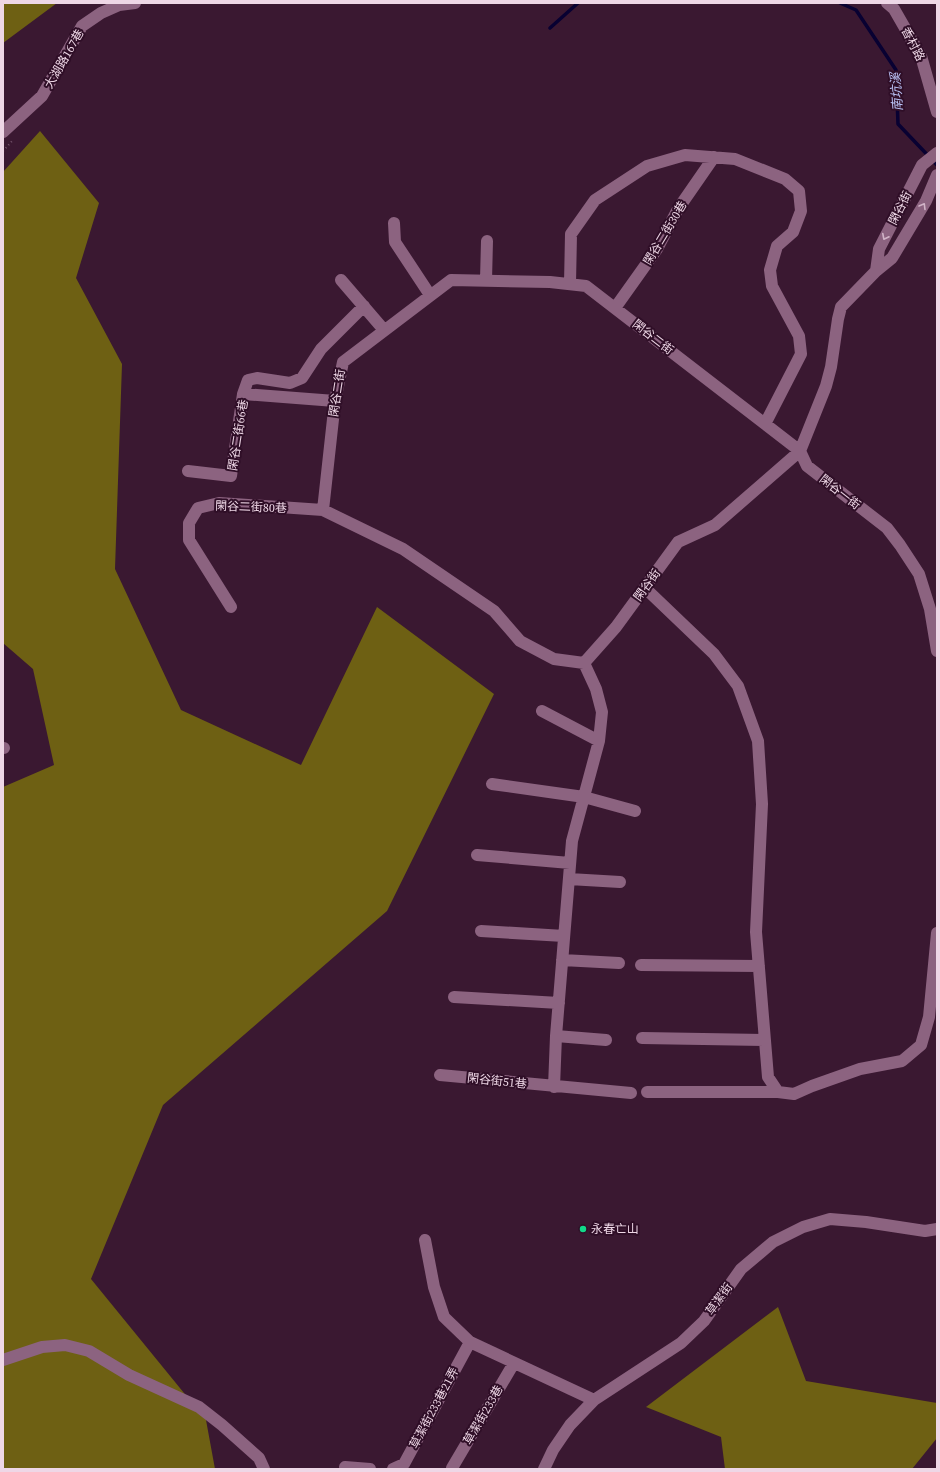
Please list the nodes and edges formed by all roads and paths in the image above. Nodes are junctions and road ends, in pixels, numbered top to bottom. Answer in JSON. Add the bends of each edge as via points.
{"nodes":[{"id":1,"x":135,"y":3,"type":"edge"},
{"id":2,"x":889,"y":4,"type":"edge"},
{"id":3,"x":937,"y":112,"type":"edge"},
{"id":4,"x":3,"y":132,"type":"edge"},
{"id":5,"x":937,"y":153,"type":"edge"},
{"id":6,"x":714,"y":157,"type":"junction"},
{"id":7,"x":937,"y":175,"type":"edge"},
{"id":8,"x":394,"y":223,"type":"dead end"},
{"id":9,"x":487,"y":241,"type":"dead end"},
{"id":10,"x":876,"y":271,"type":"junction"},
{"id":11,"x":341,"y":280,"type":"dead end"},
{"id":12,"x":486,"y":280,"type":"junction"},
{"id":13,"x":570,"y":284,"type":"junction"},
{"id":14,"x":430,"y":296,"type":"junction"},
{"id":15,"x":364,"y":306,"type":"junction"},
{"id":16,"x":615,"y":308,"type":"junction"},
{"id":17,"x":384,"y":330,"type":"junction"},
{"id":18,"x":243,"y":394,"type":"junction"},
{"id":19,"x":335,"y":402,"type":"junction"},
{"id":20,"x":765,"y":424,"type":"junction"},
{"id":21,"x":800,"y":451,"type":"junction"},
{"id":22,"x":188,"y":471,"type":"dead end"},
{"id":23,"x":323,"y":510,"type":"junction"},
{"id":24,"x":645,"y":588,"type":"junction"},
{"id":25,"x":231,"y":607,"type":"dead end"},
{"id":26,"x":937,"y":650,"type":"edge"},
{"id":27,"x":584,"y":664,"type":"junction"},
{"id":28,"x":542,"y":711,"type":"dead end"},
{"id":29,"x":599,"y":741,"type":"junction"},
{"id":30,"x":492,"y":784,"type":"dead end"},
{"id":31,"x":584,"y":797,"type":"junction"},
{"id":32,"x":635,"y":811,"type":"dead end"},
{"id":33,"x":477,"y":855,"type":"dead end"},
{"id":34,"x":570,"y":863,"type":"junction"},
{"id":35,"x":569,"y":879,"type":"junction"},
{"id":36,"x":620,"y":882,"type":"dead end"},
{"id":37,"x":481,"y":931,"type":"dead end"},
{"id":38,"x":937,"y":933,"type":"edge"},
{"id":39,"x":564,"y":936,"type":"junction"},
{"id":40,"x":562,"y":960,"type":"junction"},
{"id":41,"x":619,"y":963,"type":"dead end"},
{"id":42,"x":641,"y":964,"type":"dead end"},
{"id":43,"x":759,"y":966,"type":"junction"},
{"id":44,"x":454,"y":997,"type":"dead end"},
{"id":45,"x":559,"y":1003,"type":"junction"},
{"id":46,"x":556,"y":1036,"type":"junction"},
{"id":47,"x":642,"y":1038,"type":"dead end"},
{"id":48,"x":606,"y":1040,"type":"dead end"},
{"id":49,"x":765,"y":1040,"type":"junction"},
{"id":50,"x":440,"y":1075,"type":"dead end"},
{"id":51,"x":554,"y":1086,"type":"junction"},
{"id":52,"x":648,"y":1092,"type":"dead end"},
{"id":53,"x":778,"y":1092,"type":"junction"},
{"id":54,"x":630,"y":1093,"type":"dead end"},
{"id":55,"x":937,"y":1229,"type":"edge"},
{"id":56,"x":425,"y":1240,"type":"dead end"},
{"id":57,"x":470,"y":1342,"type":"junction"},
{"id":58,"x":3,"y":1360,"type":"edge"},
{"id":59,"x":514,"y":1363,"type":"junction"},
{"id":60,"x":594,"y":1400,"type":"junction"},
{"id":61,"x":345,"y":1467,"type":"dead end"},
{"id":62,"x":452,"y":1468,"type":"dead end"},
{"id":63,"x":264,"y":1469,"type":"edge"},
{"id":64,"x":370,"y":1469,"type":"edge"},
{"id":65,"x":393,"y":1469,"type":"edge"},
{"id":66,"x":544,"y":1469,"type":"edge"}],
"edges":[{"from":1,"to":4,"type":"street","name":"大湖路167巷","via":[[119,5],[82,26],[42,96]]},
{"from":2,"to":3,"type":"street","name":"香村路","via":[[922,56]]},
{"from":5,"to":10,"type":"street","name":"閑谷街","one_way":true,"via":[[922,165],[879,249]]},
{"from":6,"to":13,"type":"street","via":[[685,155],[647,166],[595,200],[571,234]]},
{"from":6,"to":16,"type":"street","name":"閑谷二街30巷","via":[[678,209],[657,250]]},
{"from":6,"to":20,"type":"street","via":[[735,159],[785,179],[799,192],[801,211],[793,232],[777,246],[770,270],[772,286],[799,336],[801,354]]},
{"from":10,"to":7,"type":"street","name":"閑谷街","one_way":true,"via":[[892,258],[926,201]]},
{"from":8,"to":14,"type":"street","via":[[395,242]]},
{"from":9,"to":12,"type":"street"},
{"from":10,"to":21,"type":"street","name":"閑谷街","via":[[840,307],[826,386]]},
{"from":11,"to":15,"type":"street"},
{"from":12,"to":13,"type":"street","name":"閑谷二街"},
{"from":12,"to":14,"type":"street","name":"閑谷二街","via":[[451,280]]},
{"from":13,"to":16,"type":"street","name":"閑谷二街","via":[[586,286]]},
{"from":14,"to":17,"type":"street","name":"閑谷二街"},
{"from":15,"to":17,"type":"street"},
{"from":15,"to":18,"type":"street","via":[[321,349],[302,378],[290,383],[256,378],[248,380]]},
{"from":16,"to":20,"type":"street","name":"閑谷二街"},
{"from":17,"to":19,"type":"street","name":"閑谷二街","via":[[343,362]]},
{"from":18,"to":19,"type":"street","name":"閑谷二街66巷"},
{"from":18,"to":22,"type":"street","name":"閑谷二街66巷","via":[[232,476]]},
{"from":19,"to":23,"type":"street","name":"閑谷二街"},
{"from":20,"to":21,"type":"street","name":"閑谷二街"},
{"from":21,"to":24,"type":"street","name":"閑谷街","via":[[715,525],[678,542]]},
{"from":21,"to":26,"type":"street","name":"閑谷一街","via":[[807,466],[887,528],[920,574],[930,609]]},
{"from":23,"to":25,"type":"street","name":"閑谷二街80巷","via":[[219,503],[198,508],[189,523],[189,540]]},
{"from":23,"to":27,"type":"street","via":[[403,549],[494,611],[520,641],[554,659]]},
{"from":24,"to":27,"type":"street","name":"閑谷街"},
{"from":24,"to":43,"type":"street","via":[[714,654],[738,686],[758,741],[762,804],[756,932]]},
{"from":27,"to":29,"type":"street","via":[[596,688],[602,712]]},
{"from":28,"to":29,"type":"street"},
{"from":29,"to":31,"type":"street"},
{"from":30,"to":31,"type":"street"},
{"from":31,"to":32,"type":"street"},
{"from":31,"to":34,"type":"street","via":[[572,840]]},
{"from":33,"to":34,"type":"street"},
{"from":34,"to":35,"type":"street"},
{"from":35,"to":36,"type":"street"},
{"from":35,"to":39,"type":"street"},
{"from":37,"to":39,"type":"street"},
{"from":38,"to":53,"type":"street","via":[[929,1017],[922,1045],[902,1061],[860,1069],[794,1094]]},
{"from":39,"to":40,"type":"street"},
{"from":40,"to":41,"type":"street"},
{"from":40,"to":45,"type":"street"},
{"from":42,"to":43,"type":"street"},
{"from":43,"to":49,"type":"street"},
{"from":44,"to":45,"type":"street"},
{"from":45,"to":46,"type":"street"},
{"from":46,"to":48,"type":"street"},
{"from":46,"to":51,"type":"street"},
{"from":47,"to":49,"type":"street"},
{"from":49,"to":53,"type":"street","via":[[768,1077]]},
{"from":50,"to":51,"type":"street","name":"閑谷街51巷"},
{"from":51,"to":54,"type":"street","name":"閑谷街51巷"},
{"from":52,"to":53,"type":"street"},
{"from":55,"to":60,"type":"street","name":"草潔街","via":[[925,1231],[830,1219],[803,1227],[773,1242],[741,1268],[704,1321],[681,1343]]},
{"from":56,"to":57,"type":"street","via":[[434,1287],[444,1317]]},
{"from":57,"to":59,"type":"street"},
{"from":57,"to":65,"type":"street","name":"草潔街233巷21弄","via":[[404,1464]]},
{"from":58,"to":63,"type":"street","via":[[42,1347],[65,1345],[89,1351],[129,1375],[199,1407],[259,1458]]},
{"from":59,"to":60,"type":"street"},
{"from":59,"to":62,"type":"street","name":"草潔街233巷"},
{"from":60,"to":66,"type":"street","name":"草潔街","via":[[570,1425]]},
{"from":61,"to":64,"type":"street"}]}
